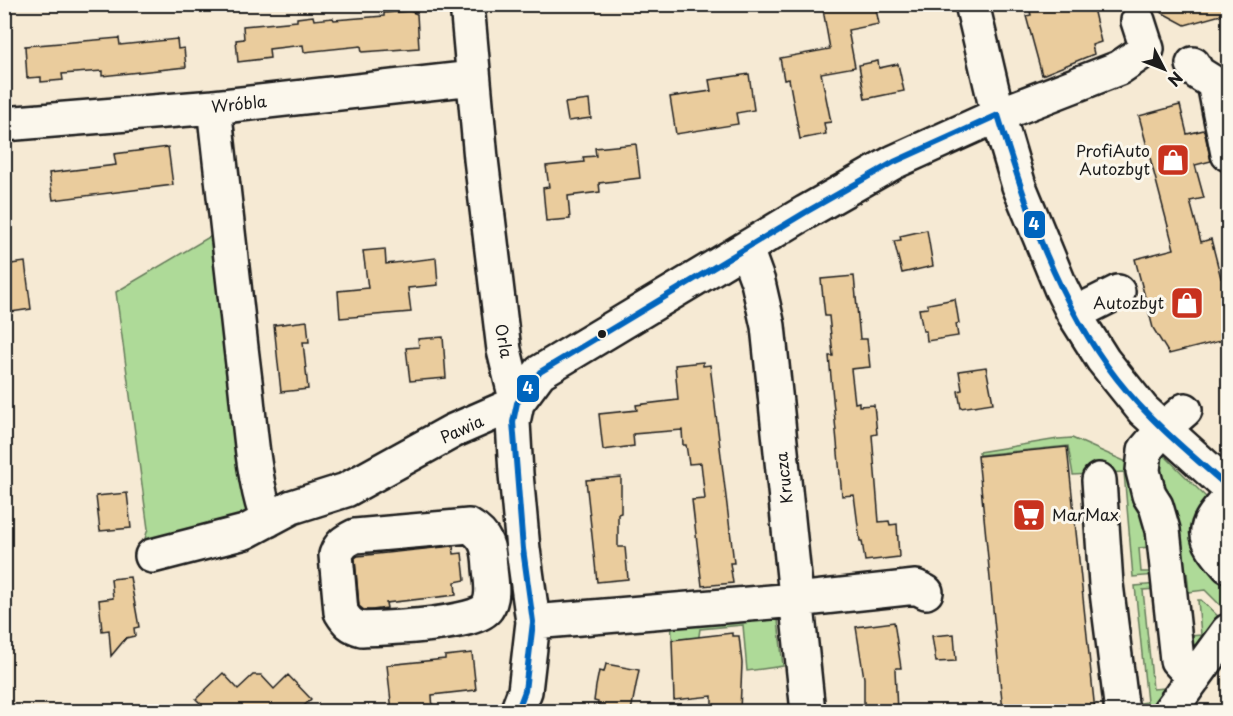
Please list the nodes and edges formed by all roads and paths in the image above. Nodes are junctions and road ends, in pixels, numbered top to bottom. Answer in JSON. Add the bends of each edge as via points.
{"nodes":[{"id":1,"x":467,"y":4,"type":"edge"},
{"id":2,"x":972,"y":4,"type":"edge"},
{"id":3,"x":1138,"y":21,"type":"dead end"},
{"id":4,"x":1193,"y":64,"type":"dead end"},
{"id":5,"x":472,"y":78,"type":"junction"},
{"id":6,"x":214,"y":107,"type":"junction"},
{"id":7,"x":998,"y":115,"type":"junction"},
{"id":8,"x":4,"y":124,"type":"edge"},
{"id":9,"x":1228,"y":154,"type":"edge"},
{"id":10,"x":746,"y":249,"type":"junction"},
{"id":11,"x":1118,"y":292,"type":"dead end"},
{"id":12,"x":1074,"y":314,"type":"junction"},
{"id":13,"x":517,"y":403,"type":"junction"},
{"id":14,"x":1174,"y":420,"type":"junction"},
{"id":15,"x":1099,"y":480,"type":"dead end"},
{"id":16,"x":1228,"y":488,"type":"edge"},
{"id":17,"x":1228,"y":500,"type":"edge"},
{"id":18,"x":268,"y":520,"type":"junction"},
{"id":19,"x":477,"y":530,"type":"joint"},
{"id":20,"x":152,"y":556,"type":"dead end"},
{"id":21,"x":1228,"y":566,"type":"edge"},
{"id":22,"x":926,"y":592,"type":"dead end"},
{"id":23,"x":796,"y":600,"type":"junction"},
{"id":24,"x":533,"y":622,"type":"junction"},
{"id":25,"x":1228,"y":631,"type":"edge"},
{"id":26,"x":1194,"y":678,"type":"junction"},
{"id":27,"x":517,"y":711,"type":"edge"},
{"id":28,"x":808,"y":711,"type":"edge"},
{"id":29,"x":1122,"y":711,"type":"edge"},
{"id":30,"x":1169,"y":711,"type":"edge"}],
"edges":[{"from":1,"to":5,"type":"street","name":"Orla"},
{"from":2,"to":7,"type":"street"},
{"from":3,"to":7,"type":"street","name":"Pawia","via":[[1147,49],[1119,68]]},
{"from":4,"to":9,"type":"street","via":[[1198,73],[1214,83]]},
{"from":5,"to":6,"type":"street","name":"Wróbla"},
{"from":5,"to":13,"type":"street","name":"Orla","via":[[504,350]]},
{"from":6,"to":8,"type":"street","name":"Wróbla"},
{"from":6,"to":18,"type":"street","via":[[249,416],[261,502]]},
{"from":7,"to":10,"type":"street","name":"Pawia","via":[[894,162]]},
{"from":7,"to":12,"type":"street","via":[[1019,186]]},
{"from":10,"to":13,"type":"street","name":"Pawia","via":[[540,372]]},
{"from":10,"to":23,"type":"street","name":"Krucza","via":[[768,326]]},
{"from":11,"to":12,"type":"street"},
{"from":12,"to":14,"type":"street","via":[[1090,342],[1143,410]]},
{"from":13,"to":18,"type":"street","name":"Pawia","via":[[453,431],[346,490],[292,507]]},
{"from":13,"to":24,"type":"street","name":"Orla","via":[[513,422],[516,474]]},
{"from":14,"to":16,"type":"street"},
{"from":14,"to":26,"type":"street","via":[[1145,450],[1143,471],[1163,530],[1177,660]]},
{"from":15,"to":29,"type":"street","via":[[1106,584]]},
{"from":17,"to":21,"type":"street","via":[[1212,520],[1208,539]]},
{"from":18,"to":20,"type":"street","name":"Pawia","via":[[245,532]]},
{"from":19,"to":19,"type":"street","via":[[489,548],[492,597],[480,615],[450,622],[362,629],[352,627],[346,620],[341,612],[336,555],[345,540],[469,526]]},
{"from":22,"to":23,"type":"street","via":[[916,587]]},
{"from":23,"to":24,"type":"street"},
{"from":23,"to":28,"type":"street","name":"Krucza"},
{"from":24,"to":27,"type":"street","name":"Orla","via":[[525,691]]},
{"from":25,"to":26,"type":"street"},
{"from":26,"to":30,"type":"street"}]}
